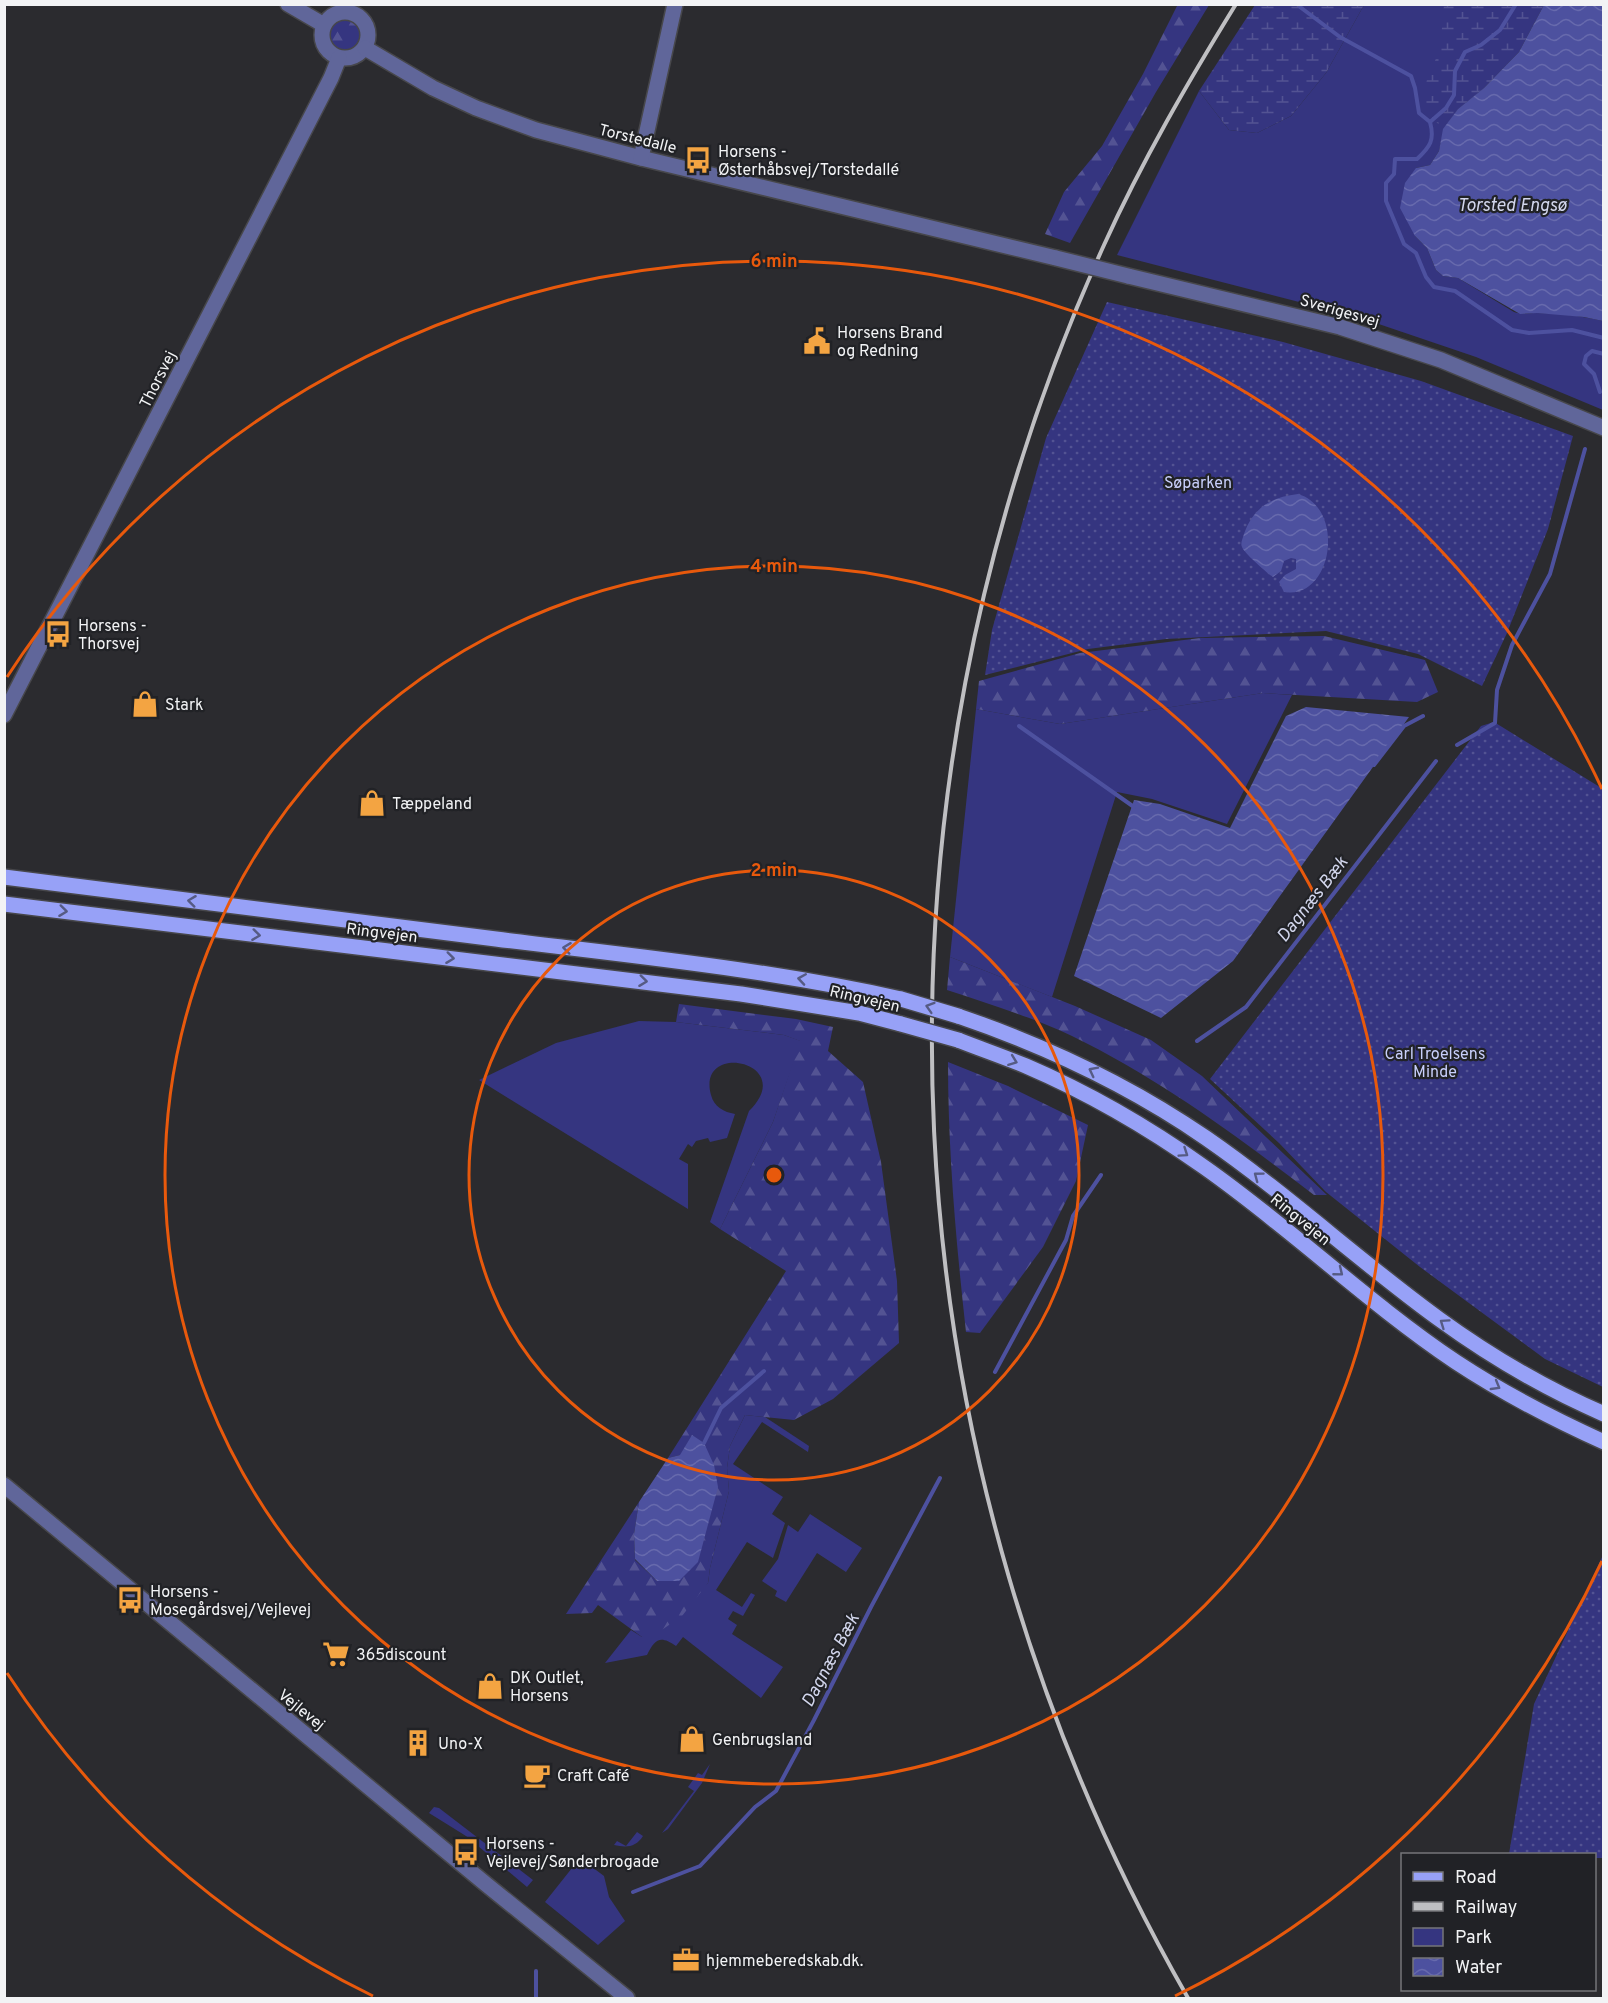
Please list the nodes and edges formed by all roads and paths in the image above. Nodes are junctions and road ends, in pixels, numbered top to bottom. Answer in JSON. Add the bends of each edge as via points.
{"nodes":[{"id":1,"x":288,"y":4,"type":"edge"},
{"id":2,"x":675,"y":4,"type":"edge"},
{"id":3,"x":324,"y":26,"type":"junction"},
{"id":4,"x":365,"y":48,"type":"junction"},
{"id":5,"x":339,"y":58,"type":"junction"},
{"id":6,"x":641,"y":158,"type":"junction"},
{"id":7,"x":1056,"y":258,"type":"joint"},
{"id":8,"x":1604,"y":428,"type":"edge"},
{"id":9,"x":4,"y":715,"type":"edge"},
{"id":10,"x":4,"y":877,"type":"edge"},
{"id":11,"x":4,"y":904,"type":"edge"},
{"id":12,"x":1604,"y":1414,"type":"edge"},
{"id":13,"x":1604,"y":1442,"type":"edge"},
{"id":14,"x":4,"y":1485,"type":"edge"},
{"id":15,"x":627,"y":1998,"type":"edge"}],
"edges":[{"from":1,"to":3,"type":"street"},
{"from":2,"to":6,"type":"street"},
{"from":3,"to":4,"type":"street","via":[[338,13],[356,14],[368,29]]},
{"from":3,"to":5,"type":"street","via":[[325,45]]},
{"from":4,"to":5,"type":"street","via":[[353,57]]},
{"from":4,"to":6,"type":"street","name":"Torstedalle","via":[[433,88],[495,116]]},
{"from":5,"to":9,"type":"street","name":"Thorsvej"},
{"from":6,"to":7,"type":"street","name":"Torstedalle"},
{"from":7,"to":8,"type":"street","name":"Sverigesvej","bridge":true,"via":[[1340,327],[1442,360]]},
{"from":12,"to":10,"type":"main road","name":"Ringvejen","one_way":true,"bridge":true,"via":[[1521,1373],[1462,1336],[1268,1184],[1138,1095],[1026,1040],[958,1016],[832,983],[742,969]]},
{"from":11,"to":13,"type":"main road","name":"Ringvejen","one_way":true,"bridge":true,"via":[[741,994],[859,1013],[958,1040],[1026,1066],[1158,1136],[1223,1181],[1454,1361],[1526,1404]]},
{"from":14,"to":15,"type":"street","name":"Vejlevej"}]}
